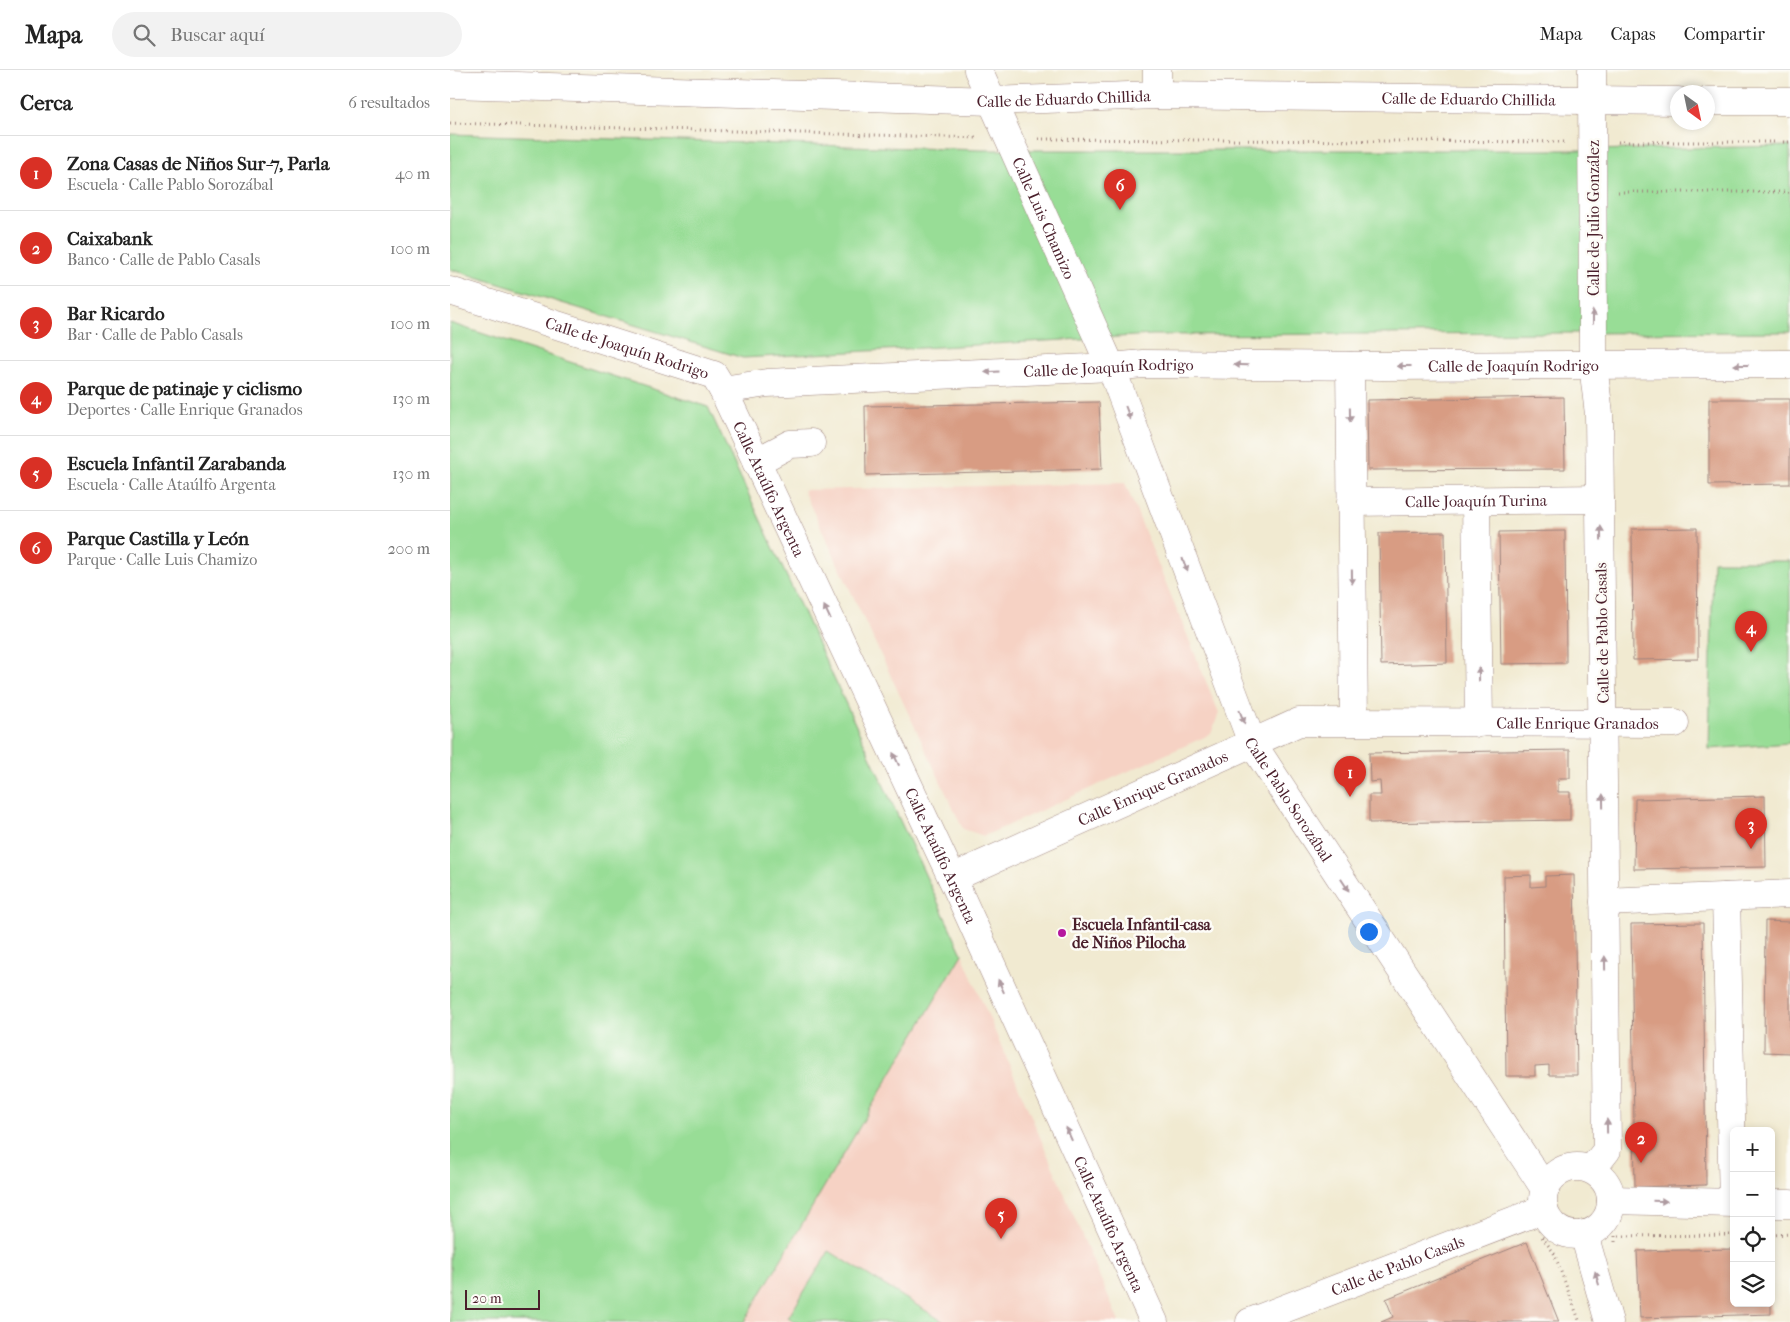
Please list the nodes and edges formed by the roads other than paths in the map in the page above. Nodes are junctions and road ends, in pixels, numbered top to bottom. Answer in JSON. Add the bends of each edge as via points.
{"nodes":[{"id":1,"x":978,"y":70,"type":"edge"},
{"id":2,"x":1592,"y":70,"type":"edge"},
{"id":3,"x":1157,"y":82,"type":"edge"},
{"id":4,"x":450,"y":84,"type":"edge"},
{"id":5,"x":992,"y":101,"type":"junction"},
{"id":6,"x":1592,"y":101,"type":"junction"},
{"id":7,"x":1670,"y":101,"type":"edge"},
{"id":8,"x":1715,"y":101,"type":"edge"},
{"id":9,"x":1790,"y":102,"type":"edge"},
{"id":10,"x":450,"y":291,"type":"edge"},
{"id":11,"x":1790,"y":364,"type":"edge"},
{"id":12,"x":1593,"y":365,"type":"junction"},
{"id":13,"x":1350,"y":366,"type":"junction"},
{"id":14,"x":1111,"y":367,"type":"junction"},
{"id":15,"x":723,"y":390,"type":"junction"},
{"id":16,"x":812,"y":443,"type":"dead end"},
{"id":17,"x":756,"y":462,"type":"junction"},
{"id":18,"x":1600,"y":499,"type":"junction"},
{"id":19,"x":1476,"y":500,"type":"junction"},
{"id":20,"x":1351,"y":502,"type":"junction"},
{"id":21,"x":1354,"y":722,"type":"junction"},
{"id":22,"x":1479,"y":723,"type":"junction"},
{"id":23,"x":1602,"y":723,"type":"junction"},
{"id":24,"x":1675,"y":723,"type":"dead end"},
{"id":25,"x":1252,"y":744,"type":"junction"},
{"id":26,"x":952,"y":878,"type":"junction"},
{"id":27,"x":1790,"y":894,"type":"edge"},
{"id":28,"x":1726,"y":897,"type":"junction"},
{"id":29,"x":1604,"y":902,"type":"junction"},
{"id":30,"x":1592,"y":1170,"type":"junction"},
{"id":31,"x":1733,"y":1172,"type":"edge"},
{"id":32,"x":1611,"y":1200,"type":"junction"},
{"id":33,"x":1730,"y":1203,"type":"edge"},
{"id":34,"x":1775,"y":1204,"type":"edge"},
{"id":35,"x":1790,"y":1204,"type":"edge"},
{"id":36,"x":1542,"y":1210,"type":"junction"},
{"id":37,"x":1584,"y":1234,"type":"junction"},
{"id":38,"x":1154,"y":1322,"type":"edge"},
{"id":39,"x":1250,"y":1322,"type":"edge"},
{"id":40,"x":1609,"y":1322,"type":"edge"}],
"edges":[{"from":1,"to":5,"type":"street","name":"Calle Luis Chamizo"},
{"from":2,"to":6,"type":"street","name":"Calle de Julio González"},
{"from":3,"to":5,"type":"street","name":"Calle de Eduardo Chillida"},
{"from":3,"to":6,"type":"street","name":"Calle de Eduardo Chillida"},
{"from":4,"to":5,"type":"street","name":"Calle de Eduardo Chillida"},
{"from":5,"to":14,"type":"street","name":"Calle Luis Chamizo"},
{"from":6,"to":7,"type":"street","name":"Calle de Eduardo Chillida"},
{"from":12,"to":6,"type":"street","name":"Calle de Julio González","one_way":true},
{"from":8,"to":9,"type":"street"},
{"from":10,"to":15,"type":"street","name":"Calle de Joaquín Rodrigo","via":[[714,375]]},
{"from":11,"to":12,"type":"street","name":"Calle de Joaquín Rodrigo","one_way":true},
{"from":12,"to":13,"type":"street","name":"Calle de Joaquín Rodrigo","one_way":true},
{"from":12,"to":18,"type":"street","name":"Calle de Pablo Casals","via":[[1599,414]]},
{"from":13,"to":14,"type":"street","name":"Calle de Joaquín Rodrigo","one_way":true,"via":[[1143,364]]},
{"from":13,"to":20,"type":"street","one_way":true},
{"from":14,"to":15,"type":"street","name":"Calle de Joaquín Rodrigo","one_way":true,"via":[[767,383]]},
{"from":14,"to":25,"type":"street","name":"Calle Pablo Sorozábal","one_way":true},
{"from":15,"to":17,"type":"street","name":"Calle Ataúlfo Argenta"},
{"from":16,"to":17,"type":"street","via":[[790,444]]},
{"from":26,"to":17,"type":"street","name":"Calle Ataúlfo Argenta","one_way":true},
{"from":18,"to":19,"type":"street","name":"Calle Joaquín Turina"},
{"from":23,"to":18,"type":"street","name":"Calle de Pablo Casals","one_way":true},
{"from":19,"to":20,"type":"street","name":"Calle Joaquín Turina"},
{"from":22,"to":19,"type":"street","name":"Calle Enrique Granados","one_way":true},
{"from":20,"to":21,"type":"street","one_way":true},
{"from":21,"to":22,"type":"street","name":"Calle Enrique Granados"},
{"from":21,"to":25,"type":"street","name":"Calle Enrique Granados","via":[[1299,722]]},
{"from":22,"to":23,"type":"street","name":"Calle Enrique Granados"},
{"from":23,"to":24,"type":"street","name":"Calle Enrique Granados"},
{"from":29,"to":23,"type":"street","name":"Calle de Pablo Casals","one_way":true},
{"from":25,"to":26,"type":"street","name":"Calle Enrique Granados"},
{"from":25,"to":36,"type":"street","name":"Calle Pablo Sorozábal","one_way":true},
{"from":38,"to":26,"type":"street","name":"Calle Ataúlfo Argenta","one_way":true},
{"from":27,"to":28,"type":"street"},
{"from":28,"to":29,"type":"street"},
{"from":28,"to":31,"type":"street"},
{"from":30,"to":29,"type":"street","name":"Calle de Pablo Casals","one_way":true,"via":[[1607,1150]]},
{"from":30,"to":32,"type":"street","via":[[1606,1182]]},
{"from":30,"to":36,"type":"street","via":[[1578,1166],[1564,1169],[1552,1177]]},
{"from":32,"to":33,"type":"street","one_way":true},
{"from":32,"to":37,"type":"street","via":[[1604,1222]]},
{"from":34,"to":35,"type":"street"},
{"from":36,"to":37,"type":"street","via":[[1559,1230],[1571,1235]]},
{"from":36,"to":39,"type":"street","name":"Calle de Pablo Casals"},
{"from":40,"to":37,"type":"street","one_way":true}]}
